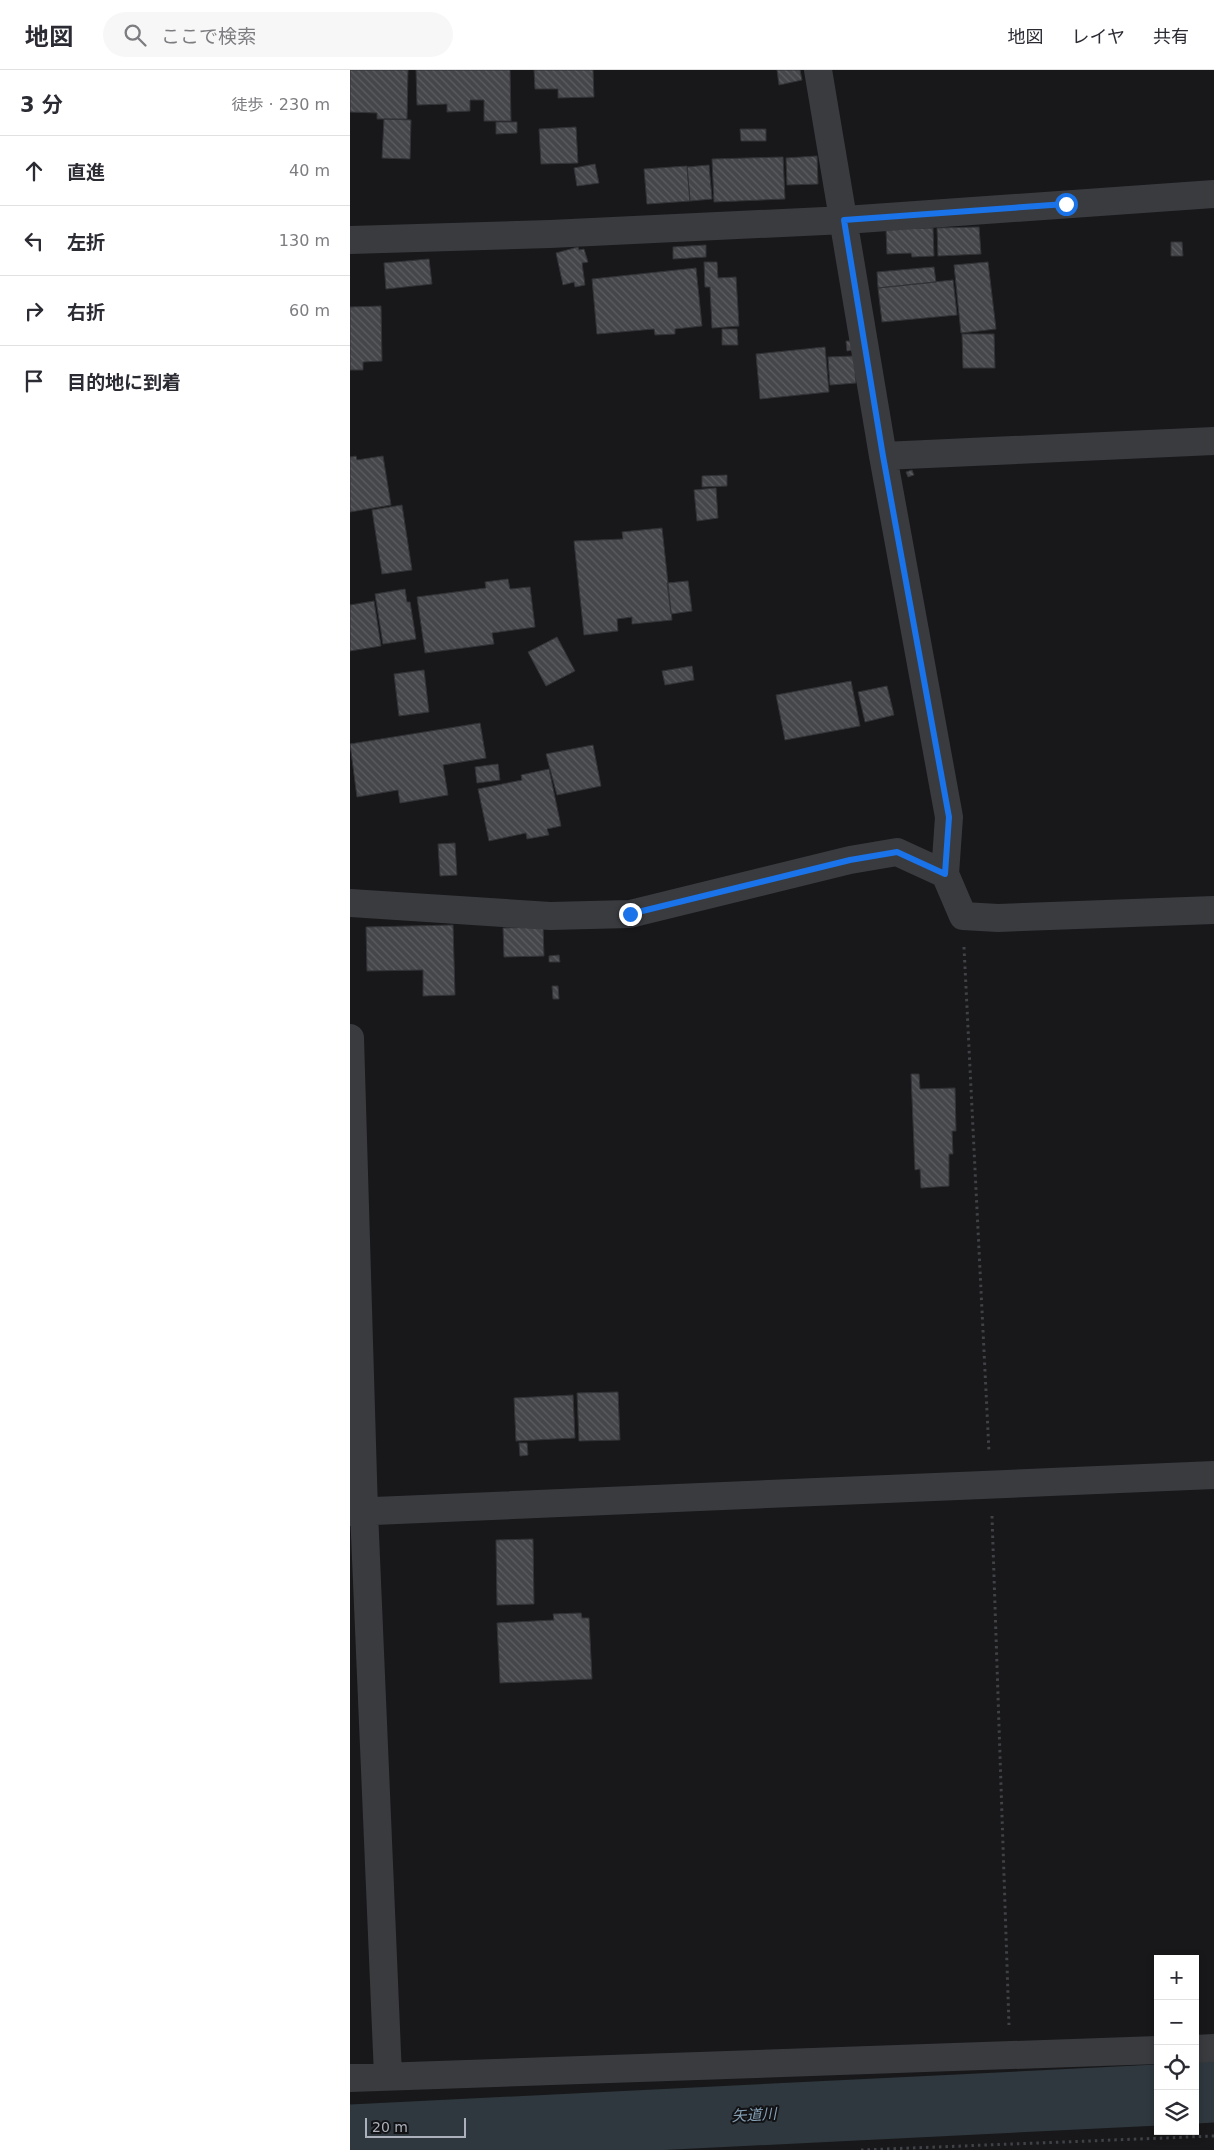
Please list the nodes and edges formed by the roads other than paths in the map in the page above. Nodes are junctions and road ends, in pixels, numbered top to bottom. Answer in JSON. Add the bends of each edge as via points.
{"nodes":[{"id":1,"x":818,"y":70,"type":"edge"},
{"id":2,"x":1214,"y":194,"type":"edge"},
{"id":3,"x":844,"y":220,"type":"junction"},
{"id":4,"x":350,"y":240,"type":"edge"},
{"id":5,"x":1214,"y":441,"type":"edge"},
{"id":6,"x":883,"y":456,"type":"junction"},
{"id":7,"x":945,"y":874,"type":"junction"},
{"id":8,"x":350,"y":903,"type":"edge"},
{"id":9,"x":1214,"y":910,"type":"edge"},
{"id":10,"x":350,"y":1038,"type":"edge"},
{"id":11,"x":1214,"y":1475,"type":"edge"},
{"id":12,"x":357,"y":1511,"type":"edge"},
{"id":13,"x":1214,"y":2048,"type":"edge"},
{"id":14,"x":1199,"y":2049,"type":"edge"},
{"id":15,"x":1154,"y":2050,"type":"edge"},
{"id":16,"x":388,"y":2076,"type":"junction"},
{"id":17,"x":350,"y":2078,"type":"edge"}],
"edges":[{"from":1,"to":3,"type":"street"},
{"from":2,"to":3,"type":"street"},
{"from":3,"to":4,"type":"street"},
{"from":3,"to":6,"type":"street"},
{"from":5,"to":6,"type":"street"},
{"from":6,"to":7,"type":"street","via":[[949,817]]},
{"from":7,"to":8,"type":"street","via":[[897,852],[850,860],[630,914],[550,916]]},
{"from":7,"to":9,"type":"street","via":[[963,916],[998,918]]},
{"from":10,"to":12,"type":"street"},
{"from":11,"to":12,"type":"street"},
{"from":12,"to":16,"type":"street"},
{"from":13,"to":14,"type":"street"},
{"from":15,"to":16,"type":"street"},
{"from":16,"to":17,"type":"street"}]}
